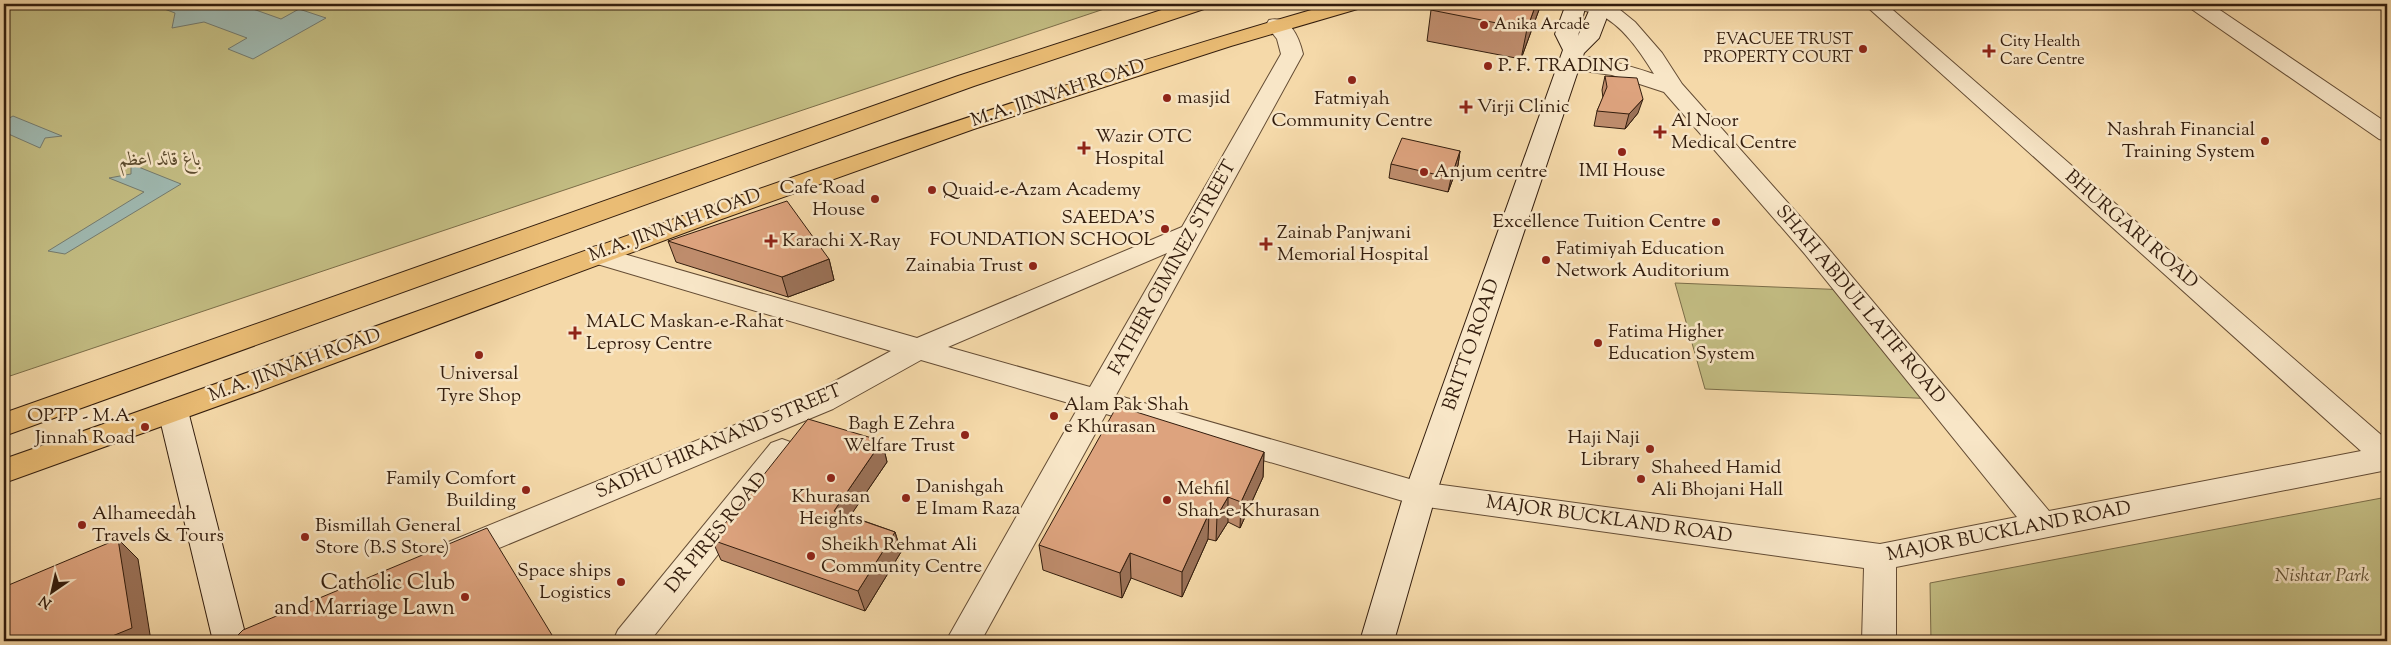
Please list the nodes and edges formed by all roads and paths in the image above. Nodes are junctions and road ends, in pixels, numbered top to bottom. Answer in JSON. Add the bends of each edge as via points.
{"nodes":[{"id":1,"x":1200,"y":4,"type":"edge"},
{"id":2,"x":1354,"y":4,"type":"edge"},
{"id":3,"x":1577,"y":4,"type":"edge"},
{"id":4,"x":1874,"y":4,"type":"edge"},
{"id":5,"x":2198,"y":4,"type":"edge"},
{"id":6,"x":1602,"y":6,"type":"edge"},
{"id":7,"x":1277,"y":25,"type":"junction"},
{"id":8,"x":1572,"y":56,"type":"junction"},
{"id":9,"x":1672,"y":87,"type":"junction"},
{"id":10,"x":2387,"y":134,"type":"edge"},
{"id":11,"x":1194,"y":232,"type":"junction"},
{"id":12,"x":596,"y":255,"type":"junction"},
{"id":13,"x":919,"y":348,"type":"junction"},
{"id":14,"x":1099,"y":400,"type":"junction"},
{"id":15,"x":823,"y":401,"type":"junction"},
{"id":16,"x":173,"y":411,"type":"junction"},
{"id":17,"x":4,"y":425,"type":"edge"},
{"id":18,"x":2387,"y":458,"type":"edge"},
{"id":19,"x":4,"y":472,"type":"edge"},
{"id":20,"x":1420,"y":494,"type":"junction"},
{"id":21,"x":2043,"y":526,"type":"junction"},
{"id":22,"x":1880,"y":557,"type":"junction"},
{"id":23,"x":431,"y":562,"type":"edge"},
{"id":24,"x":243,"y":639,"type":"edge"},
{"id":25,"x":630,"y":641,"type":"edge"},
{"id":26,"x":963,"y":641,"type":"edge"},
{"id":27,"x":1376,"y":641,"type":"edge"},
{"id":28,"x":1879,"y":641,"type":"edge"}],
"edges":[{"from":1,"to":17,"type":"highway","name":"M.A. JINNAH ROAD","via":[[957,84]]},
{"from":2,"to":7,"type":"highway","name":"M.A. JINNAH ROAD"},
{"from":3,"to":6,"type":"street","name":"SHAH ABDUL LATIF ROAD"},
{"from":3,"to":8,"type":"street","via":[[1566,34]]},
{"from":4,"to":18,"type":"street","name":"BHURGARI ROAD"},
{"from":5,"to":10,"type":"street"},
{"from":6,"to":8,"type":"street","name":"BRITTO ROAD","via":[[1588,38]]},
{"from":6,"to":9,"type":"street","name":"SHAH ABDUL LATIF ROAD","via":[[1623,21],[1666,72]]},
{"from":7,"to":11,"type":"street","name":"FATHER GIMINEZ STREET","via":[[1288,38],[1292,54]]},
{"from":7,"to":12,"type":"highway","name":"M.A. JINNAH ROAD","via":[[1006,109]]},
{"from":8,"to":9,"type":"street"},
{"from":8,"to":20,"type":"street","name":"BRITTO ROAD"},
{"from":9,"to":21,"type":"street","name":"SHAH ABDUL LATIF ROAD","via":[[1813,247]]},
{"from":11,"to":13,"type":"street","name":"SADHU HIRANAND STREET"},
{"from":11,"to":14,"type":"street","name":"FATHER GIMINEZ STREET"},
{"from":12,"to":13,"type":"street","name":"MAJOR BUCKLAND ROAD"},
{"from":12,"to":16,"type":"highway","name":"M.A. JINNAH ROAD"},
{"from":13,"to":14,"type":"street","name":"MAJOR BUCKLAND ROAD"},
{"from":13,"to":15,"type":"street","name":"SADHU HIRANAND STREET"},
{"from":14,"to":20,"type":"street","name":"MAJOR BUCKLAND ROAD"},
{"from":14,"to":26,"type":"street","name":"FATHER GIMINEZ STREET"},
{"from":15,"to":23,"type":"street","name":"SADHU HIRANAND STREET"},
{"from":15,"to":25,"type":"street","name":"DR PIRES ROAD"},
{"from":16,"to":19,"type":"highway","name":"M.A. JINNAH ROAD"},
{"from":16,"to":24,"type":"street"},
{"from":18,"to":21,"type":"street","name":"MAJOR BUCKLAND ROAD"},
{"from":20,"to":22,"type":"street","name":"MAJOR BUCKLAND ROAD"},
{"from":20,"to":27,"type":"street","name":"BRITTO ROAD"},
{"from":21,"to":22,"type":"street","name":"MAJOR BUCKLAND ROAD"},
{"from":22,"to":28,"type":"street"}]}
